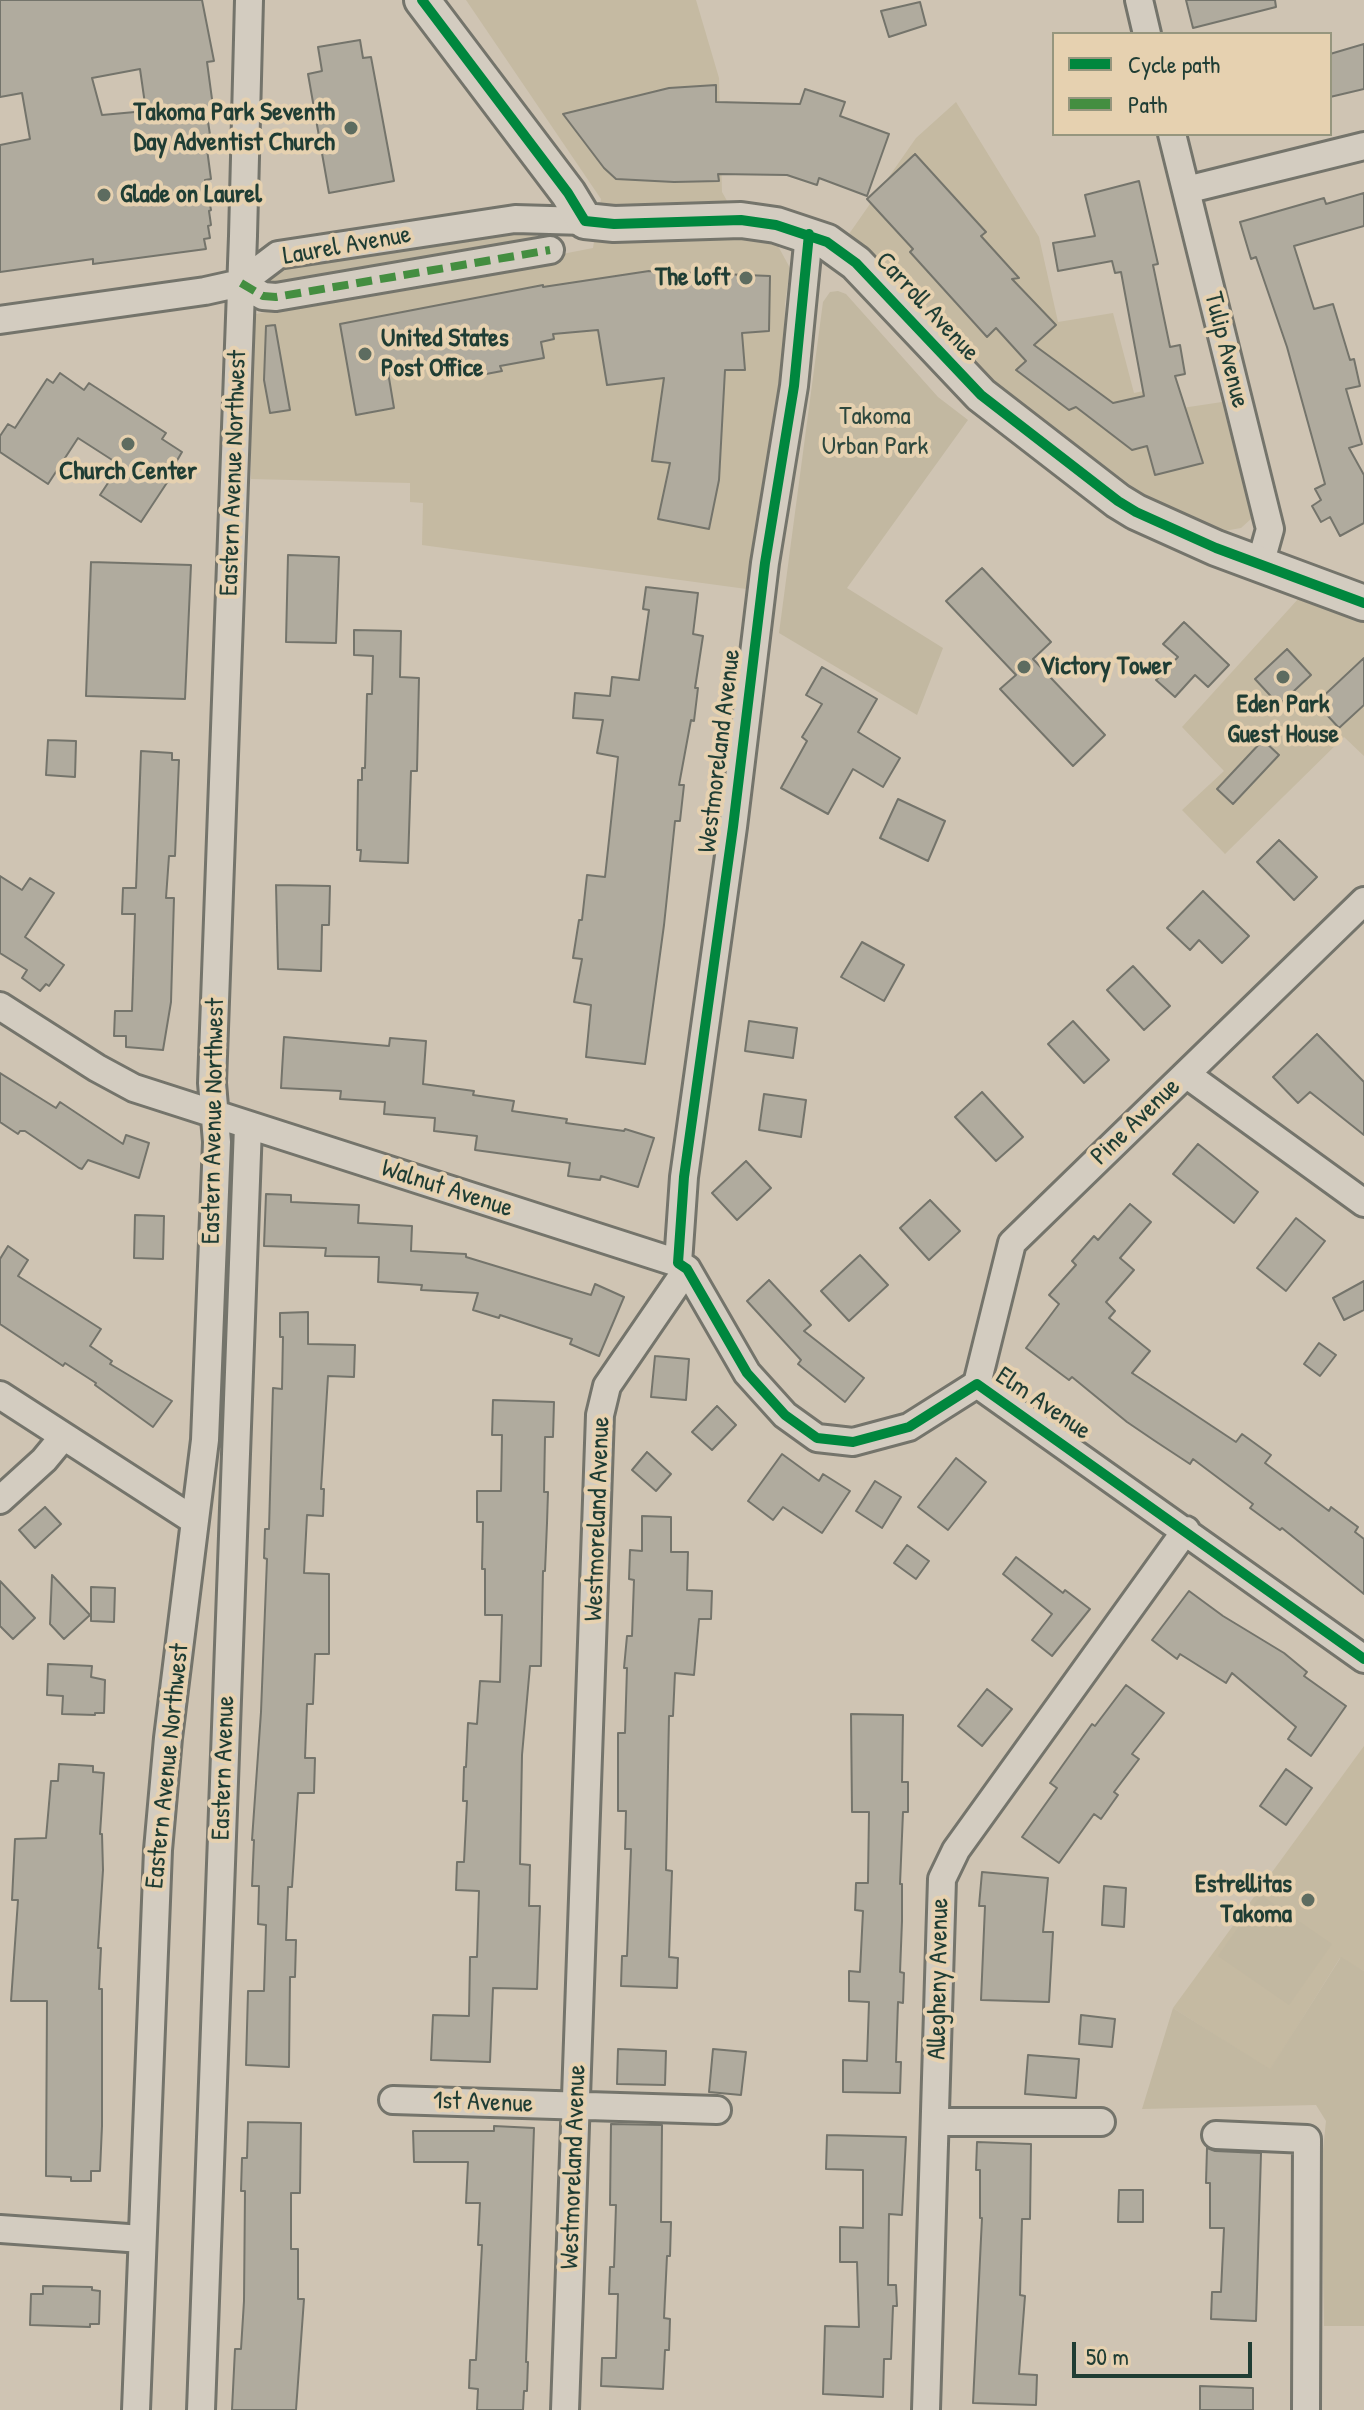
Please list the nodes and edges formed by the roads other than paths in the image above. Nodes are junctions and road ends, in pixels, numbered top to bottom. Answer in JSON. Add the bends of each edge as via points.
{"nodes":[{"id":1,"x":249,"y":0,"type":"edge"},
{"id":2,"x":422,"y":0,"type":"edge"},
{"id":3,"x":1139,"y":0,"type":"edge"},
{"id":4,"x":1147,"y":32,"type":"edge"},
{"id":5,"x":1172,"y":136,"type":"edge"},
{"id":6,"x":1364,"y":146,"type":"edge"},
{"id":7,"x":1186,"y":190,"type":"junction"},
{"id":8,"x":585,"y":221,"type":"junction"},
{"id":9,"x":809,"y":234,"type":"junction"},
{"id":10,"x":550,"y":250,"type":"dead end"},
{"id":11,"x":241,"y":283,"type":"junction"},
{"id":12,"x":0,"y":320,"type":"edge"},
{"id":13,"x":1260,"y":565,"type":"junction"},
{"id":14,"x":1364,"y":603,"type":"edge"},
{"id":15,"x":1364,"y":901,"type":"edge"},
{"id":16,"x":0,"y":1006,"type":"edge"},
{"id":17,"x":1186,"y":1074,"type":"junction"},
{"id":18,"x":215,"y":1116,"type":"junction"},
{"id":19,"x":248,"y":1126,"type":"junction"},
{"id":20,"x":1364,"y":1203,"type":"edge"},
{"id":21,"x":683,"y":1266,"type":"junction"},
{"id":22,"x":977,"y":1384,"type":"junction"},
{"id":23,"x":0,"y":1395,"type":"edge"},
{"id":24,"x":63,"y":1437,"type":"junction"},
{"id":25,"x":0,"y":1500,"type":"edge"},
{"id":26,"x":195,"y":1521,"type":"junction"},
{"id":27,"x":1186,"y":1530,"type":"junction"},
{"id":28,"x":1364,"y":1659,"type":"edge"},
{"id":29,"x":393,"y":2100,"type":"dead end"},
{"id":30,"x":576,"y":2106,"type":"junction"},
{"id":31,"x":717,"y":2110,"type":"dead end"},
{"id":32,"x":936,"y":2122,"type":"junction"},
{"id":33,"x":1101,"y":2122,"type":"dead end"},
{"id":34,"x":1216,"y":2135,"type":"dead end"},
{"id":35,"x":0,"y":2229,"type":"edge"},
{"id":36,"x":142,"y":2239,"type":"junction"},
{"id":37,"x":136,"y":2410,"type":"edge"},
{"id":38,"x":201,"y":2410,"type":"edge"},
{"id":39,"x":565,"y":2410,"type":"edge"},
{"id":40,"x":926,"y":2410,"type":"edge"},
{"id":41,"x":1306,"y":2410,"type":"edge"}],
"edges":[{"from":1,"to":11,"type":"street","name":"Eastern Avenue Northwest"},
{"from":2,"to":8,"type":"main road"},
{"from":3,"to":4,"type":"street"},
{"from":5,"to":7,"type":"street","name":"Tulip Avenue"},
{"from":6,"to":7,"type":"street"},
{"from":7,"to":13,"type":"street","name":"Tulip Avenue","via":[[1270,529]]},
{"from":8,"to":9,"type":"main road","name":"Carroll Avenue","via":[[741,220]]},
{"from":8,"to":11,"type":"street","name":"Laurel Avenue","via":[[515,219],[278,255]]},
{"from":9,"to":13,"type":"main road","name":"Carroll Avenue","via":[[856,263],[981,395],[1118,501]]},
{"from":9,"to":21,"type":"street","name":"Westmoreland Avenue","via":[[794,386],[765,563],[684,1177]]},
{"from":10,"to":11,"type":"street","name":"Laurel Avenue","via":[[276,297]]},
{"from":11,"to":12,"type":"street"},
{"from":11,"to":18,"type":"street","name":"Eastern Avenue Northwest"},
{"from":13,"to":14,"type":"main road","name":"Carroll Avenue"},
{"from":15,"to":17,"type":"street","name":"Pine Avenue"},
{"from":16,"to":18,"type":"street","name":"Walnut Avenue","via":[[134,1088]]},
{"from":17,"to":20,"type":"street"},
{"from":17,"to":22,"type":"street","name":"Pine Avenue","via":[[1012,1243]]},
{"from":18,"to":19,"type":"street","name":"Walnut Avenue"},
{"from":18,"to":26,"type":"street","name":"Eastern Avenue Northwest","via":[[205,1440]]},
{"from":19,"to":21,"type":"street","name":"Walnut Avenue"},
{"from":19,"to":38,"type":"street","name":"Eastern Avenue"},
{"from":21,"to":22,"type":"street","name":"Elm Avenue","via":[[747,1373],[785,1415],[817,1438],[853,1442],[909,1427]]},
{"from":21,"to":30,"type":"street","name":"Westmoreland Avenue","via":[[607,1386],[600,1415]]},
{"from":22,"to":27,"type":"street","name":"Elm Avenue"},
{"from":23,"to":24,"type":"street"},
{"from":24,"to":25,"type":"street"},
{"from":24,"to":26,"type":"street"},
{"from":26,"to":36,"type":"street","name":"Eastern Avenue Northwest","via":[[158,1850]]},
{"from":27,"to":28,"type":"street","name":"Elm Avenue"},
{"from":27,"to":32,"type":"street","name":"Allegheny Avenue","via":[[956,1850],[942,1879]]},
{"from":29,"to":30,"type":"street","name":"1st Avenue"},
{"from":30,"to":31,"type":"street","name":"1st Avenue"},
{"from":30,"to":39,"type":"street","name":"Westmoreland Avenue"},
{"from":32,"to":33,"type":"street"},
{"from":32,"to":40,"type":"street","name":"Allegheny Avenue"},
{"from":34,"to":41,"type":"street","via":[[1307,2139]]},
{"from":35,"to":36,"type":"street"},
{"from":36,"to":37,"type":"street","name":"Eastern Avenue Northwest"}]}
